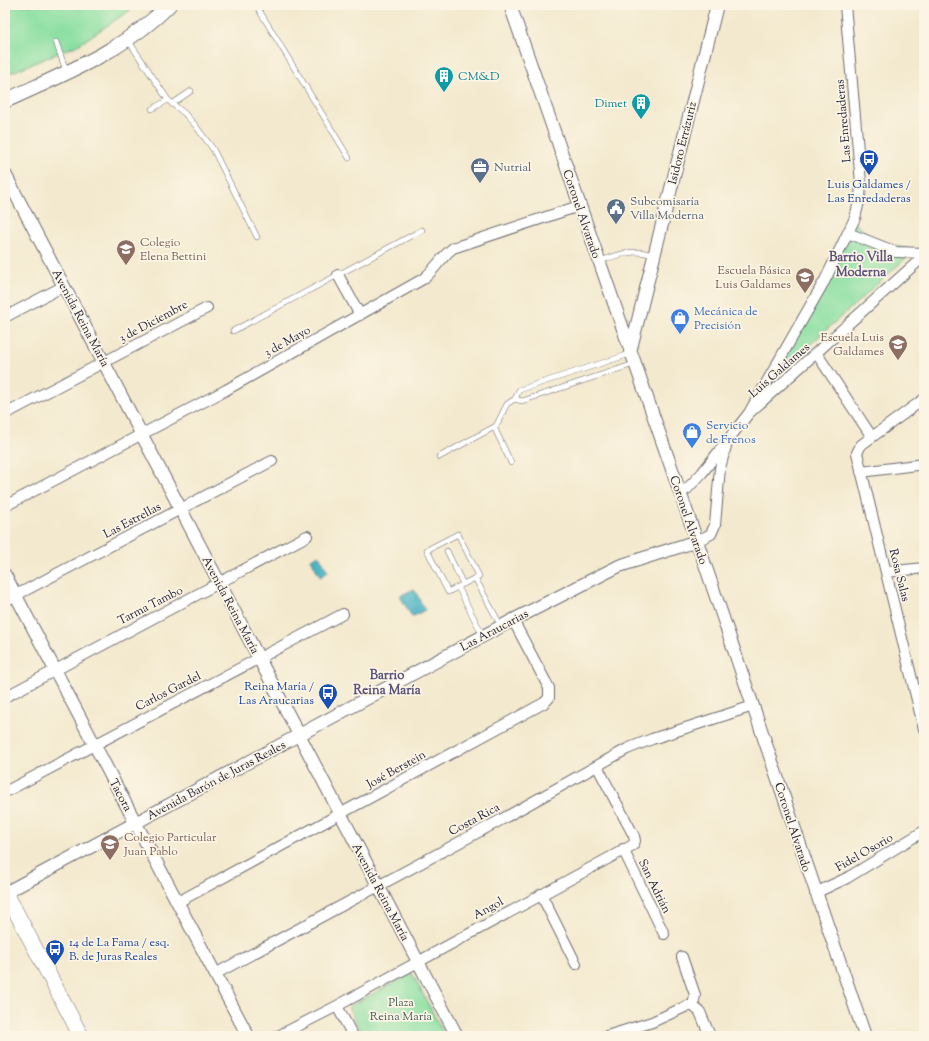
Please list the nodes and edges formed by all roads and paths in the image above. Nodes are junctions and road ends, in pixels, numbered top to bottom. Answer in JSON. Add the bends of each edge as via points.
{"nodes":[{"id":1,"x":169,"y":5,"type":"edge"},
{"id":2,"x":256,"y":5,"type":"edge"},
{"id":3,"x":510,"y":5,"type":"edge"},
{"id":4,"x":717,"y":5,"type":"edge"},
{"id":5,"x":845,"y":5,"type":"edge"},
{"id":6,"x":128,"y":40,"type":"junction"},
{"id":7,"x":56,"y":42,"type":"dead end"},
{"id":8,"x":66,"y":72,"type":"junction"},
{"id":9,"x":191,"y":91,"type":"dead end"},
{"id":10,"x":5,"y":101,"type":"edge"},
{"id":11,"x":170,"y":102,"type":"junction"},
{"id":12,"x":152,"y":109,"type":"dead end"},
{"id":13,"x":350,"y":158,"type":"dead end"},
{"id":14,"x":5,"y":174,"type":"edge"},
{"id":15,"x":579,"y":206,"type":"junction"},
{"id":16,"x":422,"y":230,"type":"dead end"},
{"id":17,"x":848,"y":233,"type":"junction"},
{"id":18,"x":257,"y":237,"type":"dead end"},
{"id":19,"x":924,"y":254,"type":"edge"},
{"id":20,"x":654,"y":255,"type":"junction"},
{"id":21,"x":598,"y":262,"type":"junction"},
{"id":22,"x":338,"y":275,"type":"junction"},
{"id":23,"x":64,"y":286,"type":"junction"},
{"id":24,"x":640,"y":306,"type":"junction"},
{"id":25,"x":207,"y":308,"type":"dead end"},
{"id":26,"x":616,"y":311,"type":"junction"},
{"id":27,"x":360,"y":315,"type":"junction"},
{"id":28,"x":5,"y":317,"type":"edge"},
{"id":29,"x":233,"y":331,"type":"dead end"},
{"id":30,"x":817,"y":354,"type":"junction"},
{"id":31,"x":631,"y":357,"type":"junction"},
{"id":32,"x":104,"y":362,"type":"junction"},
{"id":33,"x":515,"y":399,"type":"junction"},
{"id":34,"x":924,"y":399,"type":"edge"},
{"id":35,"x":749,"y":413,"type":"junction"},
{"id":36,"x":5,"y":414,"type":"edge"},
{"id":37,"x":494,"y":427,"type":"junction"},
{"id":38,"x":141,"y":434,"type":"junction"},
{"id":39,"x":872,"y":437,"type":"junction"},
{"id":40,"x":727,"y":444,"type":"junction"},
{"id":41,"x":439,"y":458,"type":"dead end"},
{"id":42,"x":272,"y":461,"type":"dead end"},
{"id":43,"x":511,"y":462,"type":"dead end"},
{"id":44,"x":924,"y":464,"type":"edge"},
{"id":45,"x":861,"y":472,"type":"junction"},
{"id":46,"x":680,"y":493,"type":"junction"},
{"id":47,"x":5,"y":506,"type":"edge"},
{"id":48,"x":181,"y":509,"type":"junction"},
{"id":49,"x":307,"y":536,"type":"dead end"},
{"id":50,"x":697,"y":541,"type":"junction"},
{"id":51,"x":447,"y":551,"type":"dead end"},
{"id":52,"x":924,"y":568,"type":"edge"},
{"id":53,"x":886,"y":572,"type":"junction"},
{"id":54,"x":5,"y":576,"type":"edge"},
{"id":55,"x":475,"y":578,"type":"junction"},
{"id":56,"x":220,"y":584,"type":"junction"},
{"id":57,"x":464,"y":584,"type":"junction"},
{"id":58,"x":458,"y":587,"type":"junction"},
{"id":59,"x":10,"y":598,"type":"edge"},
{"id":60,"x":344,"y":614,"type":"dead end"},
{"id":61,"x":513,"y":620,"type":"junction"},
{"id":62,"x":501,"y":626,"type":"junction"},
{"id":63,"x":483,"y":636,"type":"junction"},
{"id":64,"x":259,"y":658,"type":"junction"},
{"id":65,"x":55,"y":670,"type":"junction"},
{"id":66,"x":5,"y":697,"type":"edge"},
{"id":67,"x":753,"y":706,"type":"junction"},
{"id":68,"x":924,"y":728,"type":"edge"},
{"id":69,"x":299,"y":736,"type":"junction"},
{"id":70,"x":94,"y":744,"type":"junction"},
{"id":71,"x":597,"y":766,"type":"junction"},
{"id":72,"x":5,"y":792,"type":"edge"},
{"id":73,"x":341,"y":815,"type":"junction"},
{"id":74,"x":136,"y":823,"type":"junction"},
{"id":75,"x":924,"y":831,"type":"edge"},
{"id":76,"x":623,"y":849,"type":"junction"},
{"id":77,"x":378,"y":885,"type":"junction"},
{"id":78,"x":5,"y":892,"type":"edge"},
{"id":79,"x":816,"y":893,"type":"junction"},
{"id":80,"x":541,"y":894,"type":"junction"},
{"id":81,"x":178,"y":902,"type":"junction"},
{"id":82,"x":664,"y":934,"type":"dead end"},
{"id":83,"x":682,"y":957,"type":"dead end"},
{"id":84,"x":418,"y":961,"type":"junction"},
{"id":85,"x":576,"y":964,"type":"dead end"},
{"id":86,"x":215,"y":974,"type":"junction"},
{"id":87,"x":337,"y":1006,"type":"junction"},
{"id":88,"x":694,"y":1006,"type":"junction"},
{"id":89,"x":81,"y":1036,"type":"edge"},
{"id":90,"x":248,"y":1036,"type":"edge"},
{"id":91,"x":278,"y":1036,"type":"edge"},
{"id":92,"x":353,"y":1036,"type":"edge"},
{"id":93,"x":457,"y":1036,"type":"edge"},
{"id":94,"x":608,"y":1036,"type":"edge"},
{"id":95,"x":710,"y":1036,"type":"edge"},
{"id":96,"x":865,"y":1036,"type":"edge"}],
"edges":[{"from":1,"to":6,"type":"main road","via":[[148,26]]},
{"from":2,"to":13,"type":"lane"},
{"from":3,"to":15,"type":"street","name":"Coronel Alvarado"},
{"from":4,"to":20,"type":"street","name":"Isidoro Errázuriz"},
{"from":5,"to":17,"type":"street","name":"Las Enredaderas","via":[[861,183],[858,208]]},
{"from":6,"to":8,"type":"main road"},
{"from":6,"to":11,"type":"lane"},
{"from":7,"to":8,"type":"lane"},
{"from":8,"to":10,"type":"main road"},
{"from":9,"to":11,"type":"lane"},
{"from":11,"to":12,"type":"lane"},
{"from":11,"to":18,"type":"lane","via":[[196,125],[213,149]]},
{"from":14,"to":23,"type":"street","name":"Avenida Reina María"},
{"from":15,"to":21,"type":"street","name":"Coronel Alvarado"},
{"from":15,"to":27,"type":"street","name":"3 de Mayo","via":[[453,248],[423,279]]},
{"from":16,"to":22,"type":"lane"},
{"from":17,"to":19,"type":"street","via":[[896,252]]},
{"from":17,"to":35,"type":"street","name":"Las Enredaderas","via":[[825,280]]},
{"from":19,"to":30,"type":"street","name":"Luis Galdames"},
{"from":20,"to":21,"type":"lane","via":[[640,251],[629,252]]},
{"from":20,"to":24,"type":"street","name":"Isidoro Errázuriz"},
{"from":21,"to":26,"type":"street","name":"Coronel Alvarado"},
{"from":22,"to":27,"type":"street"},
{"from":22,"to":29,"type":"lane"},
{"from":23,"to":28,"type":"street"},
{"from":23,"to":32,"type":"street","name":"Avenida Reina María"},
{"from":24,"to":26,"type":"street","via":[[638,311],[631,315],[623,315]]},
{"from":24,"to":31,"type":"street","name":"Isidoro Errázuriz"},
{"from":25,"to":32,"type":"street","name":"3 de Diciembre"},
{"from":26,"to":31,"type":"street","name":"Coronel Alvarado"},
{"from":27,"to":38,"type":"street","name":"3 de Mayo"},
{"from":30,"to":35,"type":"street","name":"Luis Galdames"},
{"from":30,"to":39,"type":"street"},
{"from":31,"to":33,"type":"lane","via":[[522,401]]},
{"from":31,"to":33,"type":"lane","via":[[519,390]]},
{"from":31,"to":46,"type":"street","name":"Coronel Alvarado"},
{"from":32,"to":36,"type":"street","name":"3 de Diciembre"},
{"from":32,"to":38,"type":"street","name":"Avenida Reina María"},
{"from":33,"to":37,"type":"lane","via":[[507,404]]},
{"from":34,"to":39,"type":"street"},
{"from":35,"to":40,"type":"street","name":"Luis Galdames"},
{"from":37,"to":41,"type":"lane"},
{"from":37,"to":43,"type":"lane"},
{"from":38,"to":47,"type":"street","name":"3 de Mayo"},
{"from":38,"to":48,"type":"street","name":"Avenida Reina María"},
{"from":39,"to":45,"type":"street","name":"Rosa Salas","via":[[857,450]]},
{"from":40,"to":46,"type":"street","name":"Luis Galdames","via":[[692,484]]},
{"from":40,"to":50,"type":"street","name":"Luis Galdames","via":[[720,468],[715,525],[711,534]]},
{"from":42,"to":48,"type":"street","name":"Las Estrellas"},
{"from":44,"to":45,"type":"street"},
{"from":45,"to":53,"type":"street","name":"Rosa Salas"},
{"from":46,"to":50,"type":"street","name":"Coronel Alvarado"},
{"from":48,"to":56,"type":"street","name":"Avenida Reina María"},
{"from":48,"to":59,"type":"street","name":"Las Estrellas"},
{"from":49,"to":56,"type":"street","name":"Tarma Tambo"},
{"from":50,"to":61,"type":"street","name":"Las Araucarias","via":[[619,566]]},
{"from":50,"to":67,"type":"street","name":"Coronel Alvarado"},
{"from":51,"to":57,"type":"lane"},
{"from":52,"to":53,"type":"street"},
{"from":53,"to":68,"type":"street","name":"Rosa Salas"},
{"from":54,"to":59,"type":"street","name":"Tacora"},
{"from":55,"to":57,"type":"lane"},
{"from":55,"to":58,"type":"lane","via":[[479,576],[458,534],[427,550],[448,592]]},
{"from":55,"to":62,"type":"lane"},
{"from":56,"to":64,"type":"street","name":"Avenida Reina María"},
{"from":56,"to":65,"type":"street","name":"Tarma Tambo"},
{"from":57,"to":58,"type":"lane"},
{"from":58,"to":63,"type":"lane"},
{"from":59,"to":65,"type":"street","name":"Tacora"},
{"from":60,"to":64,"type":"street","name":"Carlos Gardel"},
{"from":61,"to":62,"type":"street","name":"Las Araucarias"},
{"from":61,"to":73,"type":"street","name":"José Berstein","via":[[549,688],[550,695],[547,701]]},
{"from":62,"to":63,"type":"street","name":"Las Araucarias"},
{"from":63,"to":69,"type":"street","name":"Las Araucarias"},
{"from":64,"to":69,"type":"street","name":"Avenida Reina María"},
{"from":64,"to":70,"type":"street","name":"Carlos Gardel"},
{"from":65,"to":66,"type":"street","name":"Tarma Tambo"},
{"from":65,"to":70,"type":"street","name":"Tacora"},
{"from":67,"to":71,"type":"street","name":"Costa Rica","via":[[643,742]]},
{"from":67,"to":79,"type":"street","name":"Coronel Alvarado"},
{"from":69,"to":73,"type":"street","name":"Avenida Reina María"},
{"from":69,"to":74,"type":"street","name":"Avenida Barón de Juras Reales"},
{"from":70,"to":72,"type":"street","name":"Carlos Gardel"},
{"from":70,"to":74,"type":"street","name":"Tacora"},
{"from":71,"to":76,"type":"street","name":"Angol","via":[[635,838],[633,845]]},
{"from":71,"to":77,"type":"street","name":"Costa Rica"},
{"from":73,"to":77,"type":"street","name":"Avenida Reina María"},
{"from":73,"to":81,"type":"street","name":"José Berstein"},
{"from":74,"to":78,"type":"street","name":"Avenida Barón de Juras Reales"},
{"from":74,"to":81,"type":"street","name":"Tacora"},
{"from":75,"to":79,"type":"street","name":"Fidel Osorio","via":[[848,878]]},
{"from":76,"to":80,"type":"street","name":"Angol"},
{"from":76,"to":82,"type":"street","name":"San Adrián"},
{"from":77,"to":84,"type":"street","name":"Avenida Reina María"},
{"from":77,"to":86,"type":"street","name":"Costa Rica"},
{"from":78,"to":89,"type":"main road"},
{"from":79,"to":96,"type":"street","name":"Coronel Alvarado"},
{"from":80,"to":84,"type":"street","name":"Angol"},
{"from":80,"to":85,"type":"street"},
{"from":81,"to":86,"type":"street","name":"Tacora"},
{"from":83,"to":88,"type":"street","via":[[695,995]]},
{"from":84,"to":87,"type":"street","name":"Angol"},
{"from":84,"to":93,"type":"street","name":"Avenida Reina María"},
{"from":86,"to":90,"type":"street","name":"Tacora"},
{"from":87,"to":91,"type":"street","name":"Angol"},
{"from":87,"to":92,"type":"street"},
{"from":88,"to":94,"type":"street","via":[[687,1006],[652,1022]]},
{"from":88,"to":95,"type":"street","via":[[700,1012]]}]}
